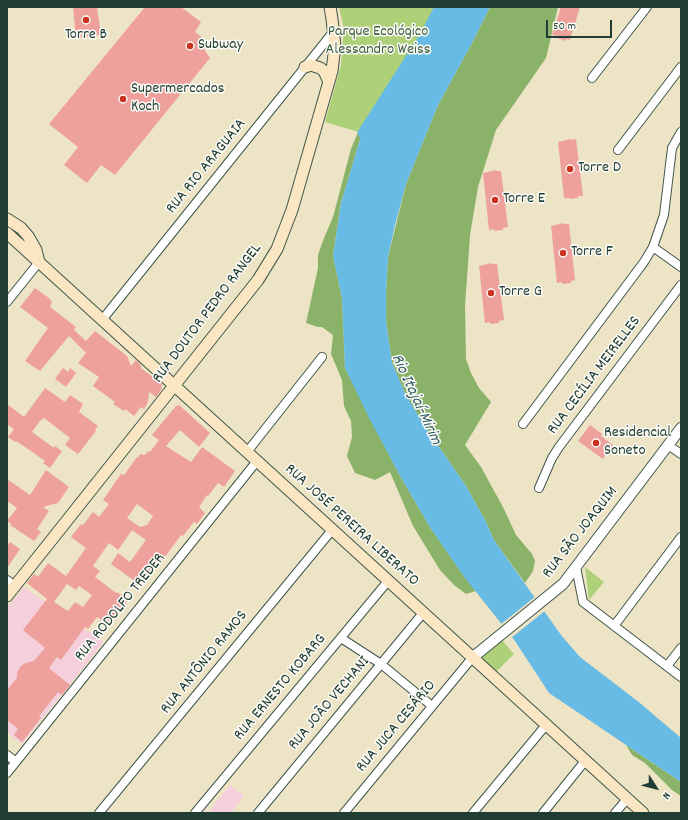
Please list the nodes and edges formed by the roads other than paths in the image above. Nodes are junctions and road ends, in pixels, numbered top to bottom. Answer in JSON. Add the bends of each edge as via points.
{"nodes":[{"id":1,"x":330,"y":7,"type":"edge"},
{"id":2,"x":646,"y":7,"type":"edge"},
{"id":3,"x":334,"y":31,"type":"junction"},
{"id":4,"x":305,"y":67,"type":"junction"},
{"id":5,"x":681,"y":67,"type":"edge"},
{"id":6,"x":592,"y":78,"type":"dead end"},
{"id":7,"x":329,"y":82,"type":"junction"},
{"id":8,"x":681,"y":132,"type":"edge"},
{"id":9,"x":618,"y":150,"type":"dead end"},
{"id":10,"x":7,"y":219,"type":"edge"},
{"id":11,"x":21,"y":228,"type":"junction"},
{"id":12,"x":7,"y":229,"type":"edge"},
{"id":13,"x":11,"y":237,"type":"edge"},
{"id":14,"x":653,"y":246,"type":"junction"},
{"id":15,"x":39,"y":262,"type":"junction"},
{"id":16,"x":681,"y":267,"type":"edge"},
{"id":17,"x":681,"y":285,"type":"edge"},
{"id":18,"x":7,"y":302,"type":"edge"},
{"id":19,"x":102,"y":320,"type":"junction"},
{"id":20,"x":322,"y":357,"type":"dead end"},
{"id":21,"x":174,"y":386,"type":"junction"},
{"id":22,"x":523,"y":424,"type":"dead end"},
{"id":23,"x":681,"y":428,"type":"edge"},
{"id":24,"x":668,"y":445,"type":"junction"},
{"id":25,"x":247,"y":452,"type":"junction"},
{"id":26,"x":681,"y":454,"type":"edge"},
{"id":27,"x":257,"y":461,"type":"junction"},
{"id":28,"x":539,"y":488,"type":"dead end"},
{"id":29,"x":332,"y":530,"type":"junction"},
{"id":30,"x":681,"y":537,"type":"edge"},
{"id":31,"x":576,"y":567,"type":"junction"},
{"id":32,"x":567,"y":580,"type":"junction"},
{"id":33,"x":388,"y":581,"type":"junction"},
{"id":34,"x":11,"y":583,"type":"edge"},
{"id":35,"x":580,"y":588,"type":"junction"},
{"id":36,"x":7,"y":596,"type":"edge"},
{"id":37,"x":423,"y":613,"type":"junction"},
{"id":38,"x":614,"y":626,"type":"junction"},
{"id":39,"x":341,"y":638,"type":"junction"},
{"id":40,"x":681,"y":648,"type":"edge"},
{"id":41,"x":472,"y":658,"type":"junction"},
{"id":42,"x":381,"y":664,"type":"junction"},
{"id":43,"x":667,"y":666,"type":"junction"},
{"id":44,"x":681,"y":677,"type":"edge"},
{"id":45,"x":432,"y":706,"type":"junction"},
{"id":46,"x":546,"y":725,"type":"junction"},
{"id":47,"x":7,"y":755,"type":"edge"},
{"id":48,"x":585,"y":761,"type":"junction"},
{"id":49,"x":16,"y":762,"type":"junction"},
{"id":50,"x":7,"y":773,"type":"edge"},
{"id":51,"x":626,"y":799,"type":"junction"},
{"id":52,"x":99,"y":813,"type":"edge"},
{"id":53,"x":195,"y":813,"type":"edge"},
{"id":54,"x":258,"y":813,"type":"edge"},
{"id":55,"x":344,"y":813,"type":"edge"},
{"id":56,"x":474,"y":813,"type":"edge"},
{"id":57,"x":543,"y":813,"type":"edge"},
{"id":58,"x":615,"y":813,"type":"edge"},
{"id":59,"x":642,"y":813,"type":"edge"}],
"edges":[{"from":1,"to":3,"type":"main road","name":"RUA DOUTOR PEDRO RANGEL"},
{"from":2,"to":6,"type":"street"},
{"from":3,"to":4,"type":"street","name":"RUA RIO ARAGUAIA"},
{"from":3,"to":7,"type":"main road","name":"RUA DOUTOR PEDRO RANGEL","via":[[334,58]]},
{"from":4,"to":7,"type":"main road","via":[[311,65],[320,68]]},
{"from":4,"to":19,"type":"street","name":"RUA RIO ARAGUAIA"},
{"from":5,"to":9,"type":"street"},
{"from":7,"to":21,"type":"main road","name":"RUA DOUTOR PEDRO RANGEL","via":[[292,210],[277,249],[258,280]]},
{"from":8,"to":14,"type":"street","via":[[672,148],[664,215]]},
{"from":10,"to":11,"type":"main road","name":"RUA JOSÉ PEREIRA LIBERATO"},
{"from":11,"to":12,"type":"main road"},
{"from":11,"to":13,"type":"main road"},
{"from":11,"to":15,"type":"main road","name":"RUA JOSÉ PEREIRA LIBERATO","via":[[33,243]]},
{"from":13,"to":15,"type":"main road","name":"RUA JOSÉ PEREIRA LIBERATO"},
{"from":14,"to":16,"type":"street"},
{"from":14,"to":22,"type":"street","via":[[644,262]]},
{"from":15,"to":18,"type":"street"},
{"from":15,"to":19,"type":"main road","name":"RUA JOSÉ PEREIRA LIBERATO"},
{"from":17,"to":28,"type":"street","name":"RUA CECÍLIA MEIRELLES","via":[[559,447]]},
{"from":19,"to":21,"type":"main road","name":"RUA JOSÉ PEREIRA LIBERATO"},
{"from":20,"to":25,"type":"street"},
{"from":21,"to":25,"type":"main road","name":"RUA JOSÉ PEREIRA LIBERATO"},
{"from":21,"to":34,"type":"main road","name":"RUA DOUTOR PEDRO RANGEL"},
{"from":23,"to":24,"type":"street","name":"RUA SÃO JOAQUIM"},
{"from":24,"to":26,"type":"street"},
{"from":24,"to":31,"type":"street","name":"RUA SÃO JOAQUIM"},
{"from":25,"to":27,"type":"main road","name":"RUA JOSÉ PEREIRA LIBERATO"},
{"from":27,"to":29,"type":"main road","name":"RUA JOSÉ PEREIRA LIBERATO"},
{"from":27,"to":49,"type":"street","name":"RUA RODOLFO TREDER"},
{"from":29,"to":33,"type":"main road","name":"RUA JOSÉ PEREIRA LIBERATO"},
{"from":29,"to":52,"type":"street","name":"RUA ANTÔNIO RAMOS"},
{"from":30,"to":38,"type":"street"},
{"from":31,"to":32,"type":"street","name":"RUA SÃO JOAQUIM"},
{"from":31,"to":35,"type":"street"},
{"from":32,"to":35,"type":"street","via":[[570,579]]},
{"from":32,"to":41,"type":"street","name":"RUA SÃO JOAQUIM"},
{"from":33,"to":37,"type":"main road","name":"RUA JOSÉ PEREIRA LIBERATO"},
{"from":33,"to":39,"type":"street","name":"RUA ERNESTO KOBARG"},
{"from":34,"to":36,"type":"main road","name":"RUA DOUTOR PEDRO RANGEL"},
{"from":35,"to":38,"type":"street","via":[[583,602]]},
{"from":37,"to":41,"type":"main road","name":"RUA JOSÉ PEREIRA LIBERATO"},
{"from":37,"to":42,"type":"street","name":"RUA JOÃO VECHANI"},
{"from":38,"to":43,"type":"street"},
{"from":39,"to":42,"type":"street"},
{"from":39,"to":53,"type":"street","name":"RUA ERNESTO KOBARG"},
{"from":40,"to":43,"type":"street"},
{"from":41,"to":45,"type":"street","name":"RUA JUCA CESÁRIO"},
{"from":41,"to":46,"type":"main road","name":"RUA JOSÉ PEREIRA LIBERATO"},
{"from":42,"to":45,"type":"street"},
{"from":42,"to":54,"type":"street","name":"RUA JOÃO VECHANI"},
{"from":43,"to":44,"type":"street"},
{"from":45,"to":55,"type":"street","name":"RUA JUCA CESÁRIO"},
{"from":46,"to":48,"type":"main road","name":"RUA JOSÉ PEREIRA LIBERATO"},
{"from":46,"to":56,"type":"street"},
{"from":47,"to":49,"type":"street"},
{"from":48,"to":51,"type":"main road","name":"RUA JOSÉ PEREIRA LIBERATO"},
{"from":48,"to":57,"type":"street"},
{"from":49,"to":50,"type":"street","name":"RUA RODOLFO TREDER"},
{"from":51,"to":58,"type":"street"},
{"from":51,"to":59,"type":"main road","name":"RUA JOSÉ PEREIRA LIBERATO"}]}
